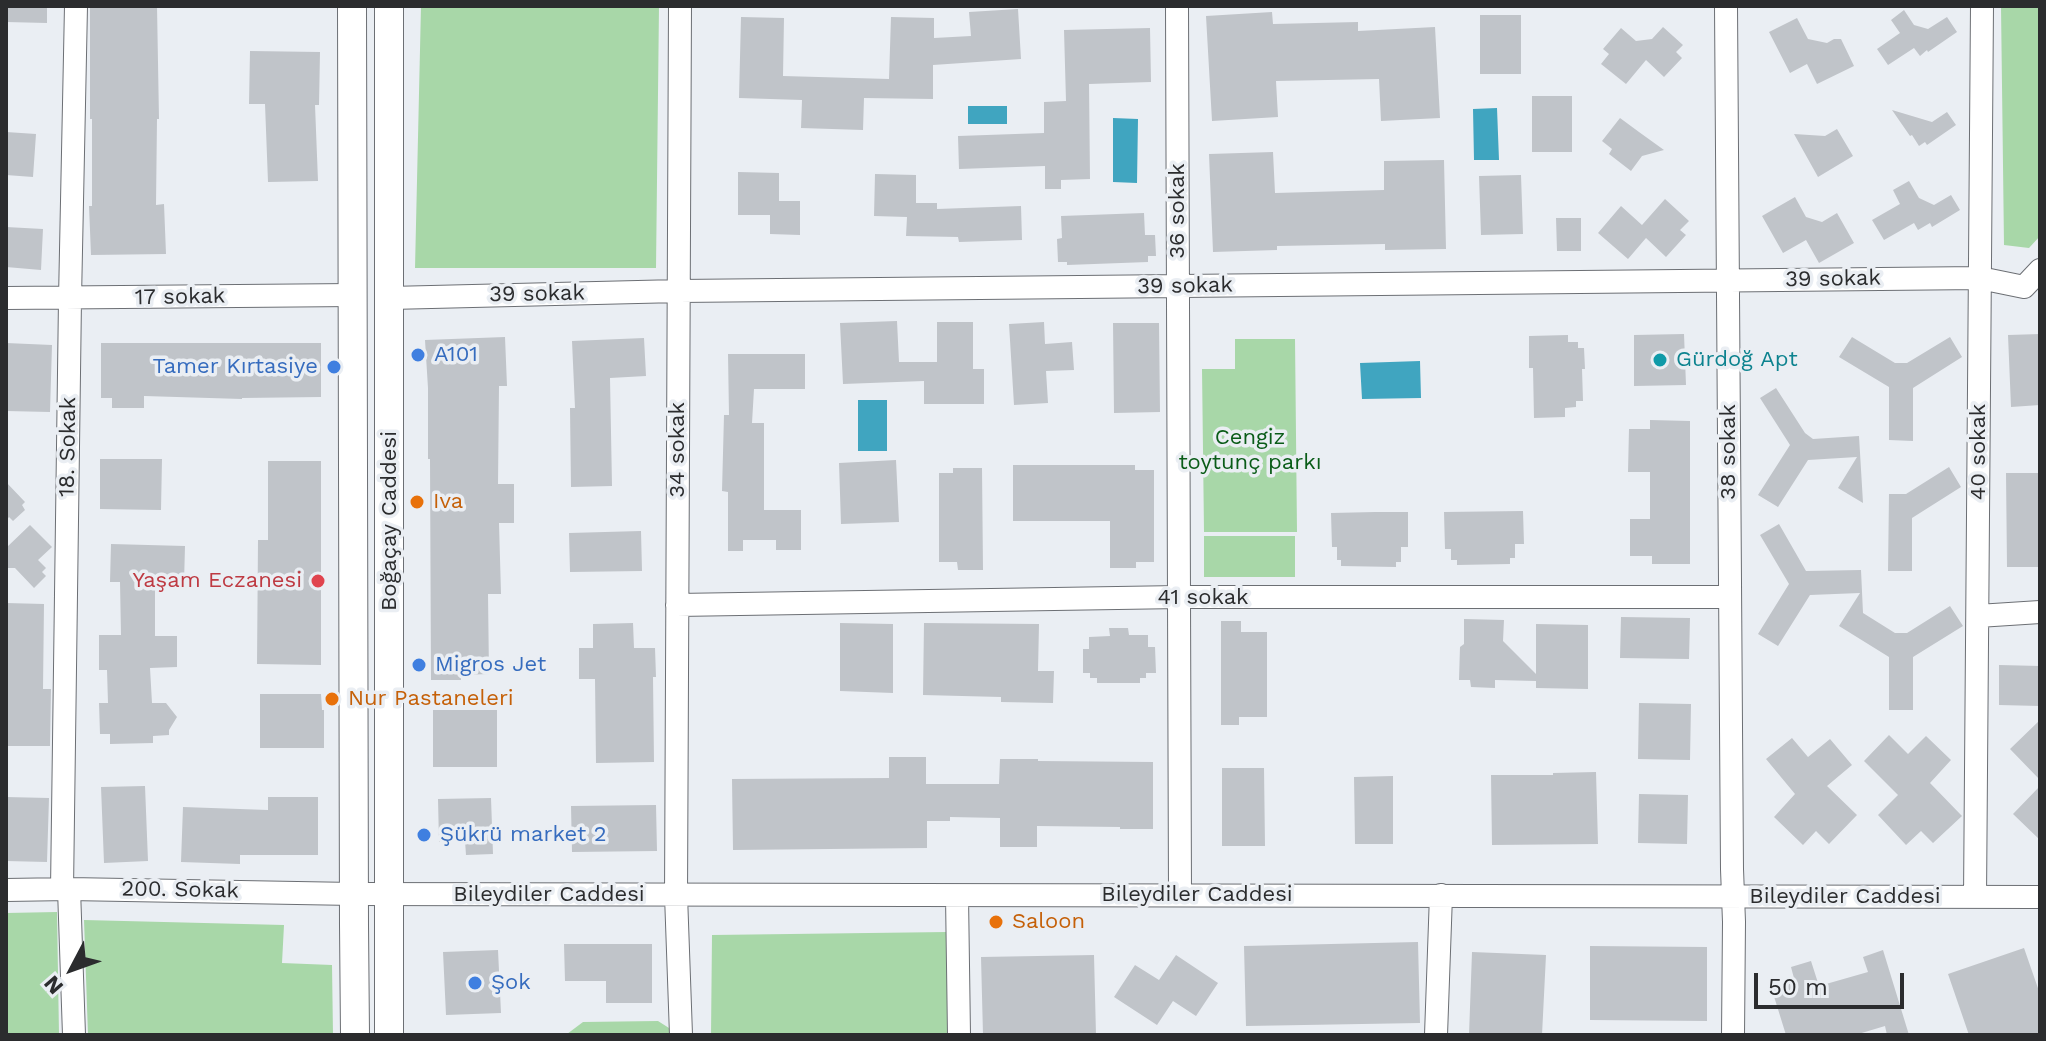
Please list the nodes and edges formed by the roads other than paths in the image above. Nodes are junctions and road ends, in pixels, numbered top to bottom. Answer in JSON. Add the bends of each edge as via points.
{"nodes":[{"id":1,"x":76,"y":6,"type":"edge"},
{"id":2,"x":352,"y":6,"type":"edge"},
{"id":3,"x":389,"y":6,"type":"edge"},
{"id":4,"x":680,"y":6,"type":"edge"},
{"id":5,"x":1177,"y":6,"type":"edge"},
{"id":6,"x":1726,"y":6,"type":"edge"},
{"id":7,"x":1982,"y":6,"type":"edge"},
{"id":8,"x":2040,"y":270,"type":"edge"},
{"id":9,"x":1980,"y":278,"type":"junction"},
{"id":10,"x":1728,"y":281,"type":"junction"},
{"id":11,"x":1178,"y":286,"type":"junction"},
{"id":12,"x":679,"y":291,"type":"junction"},
{"id":13,"x":354,"y":295,"type":"junction"},
{"id":14,"x":6,"y":298,"type":"edge"},
{"id":15,"x":390,"y":298,"type":"junction"},
{"id":16,"x":70,"y":299,"type":"junction"},
{"id":17,"x":1180,"y":597,"type":"junction"},
{"id":18,"x":1730,"y":597,"type":"junction"},
{"id":19,"x":677,"y":605,"type":"junction"},
{"id":20,"x":2040,"y":612,"type":"edge"},
{"id":21,"x":1978,"y":616,"type":"junction"},
{"id":22,"x":65,"y":889,"type":"junction"},
{"id":23,"x":6,"y":890,"type":"edge"},
{"id":24,"x":354,"y":894,"type":"junction"},
{"id":25,"x":388,"y":894,"type":"junction"},
{"id":26,"x":676,"y":895,"type":"junction"},
{"id":27,"x":1180,"y":895,"type":"junction"},
{"id":28,"x":1441,"y":895,"type":"junction"},
{"id":29,"x":957,"y":896,"type":"junction"},
{"id":30,"x":1733,"y":897,"type":"junction"},
{"id":31,"x":1975,"y":897,"type":"junction"},
{"id":32,"x":2040,"y":897,"type":"edge"},
{"id":33,"x":74,"y":1035,"type":"edge"},
{"id":34,"x":355,"y":1035,"type":"edge"},
{"id":35,"x":389,"y":1035,"type":"edge"},
{"id":36,"x":681,"y":1035,"type":"edge"},
{"id":37,"x":959,"y":1035,"type":"edge"},
{"id":38,"x":1436,"y":1035,"type":"edge"},
{"id":39,"x":1733,"y":1035,"type":"edge"}],
"edges":[{"from":1,"to":16,"type":"street","name":"18. Sokak"},
{"from":2,"to":13,"type":"main road","name":"Boğaçay Caddesi"},
{"from":3,"to":15,"type":"main road","name":"Boğaçay Caddesi"},
{"from":4,"to":12,"type":"street","name":"34 sokak"},
{"from":5,"to":11,"type":"street","name":"36 sokak"},
{"from":6,"to":10,"type":"street","name":"38 sokak"},
{"from":7,"to":9,"type":"street","name":"40 sokak"},
{"from":8,"to":9,"type":"street","name":"39 sokak","via":[[2024,287]]},
{"from":9,"to":10,"type":"street","name":"39 sokak"},
{"from":9,"to":21,"type":"street","name":"40 sokak"},
{"from":10,"to":11,"type":"street","name":"39 sokak"},
{"from":10,"to":18,"type":"street","name":"38 sokak"},
{"from":11,"to":12,"type":"street","name":"39 sokak"},
{"from":11,"to":17,"type":"street","name":"36 sokak"},
{"from":12,"to":15,"type":"street","name":"39 sokak"},
{"from":12,"to":19,"type":"street","name":"34 sokak"},
{"from":13,"to":16,"type":"street","name":"17 sokak"},
{"from":13,"to":24,"type":"main road","name":"Boğaçay Caddesi"},
{"from":14,"to":16,"type":"street","name":"17 sokak"},
{"from":15,"to":25,"type":"main road","name":"Boğaçay Caddesi"},
{"from":16,"to":22,"type":"street","name":"18. Sokak"},
{"from":17,"to":18,"type":"street","name":"41 sokak"},
{"from":17,"to":19,"type":"street","name":"41 sokak"},
{"from":17,"to":27,"type":"street","name":"36 sokak"},
{"from":18,"to":30,"type":"street","name":"38 sokak"},
{"from":19,"to":26,"type":"street","name":"34 sokak"},
{"from":20,"to":21,"type":"street"},
{"from":21,"to":31,"type":"street","name":"40 sokak"},
{"from":22,"to":23,"type":"street","name":"200. Sokak"},
{"from":22,"to":24,"type":"street","name":"200. Sokak"},
{"from":22,"to":33,"type":"street","name":"18. Sokak"},
{"from":24,"to":25,"type":"street","name":"Bileydiler Caddesi"},
{"from":24,"to":34,"type":"main road","name":"Boğaçay Caddesi"},
{"from":25,"to":26,"type":"street","name":"Bileydiler Caddesi"},
{"from":25,"to":35,"type":"main road","name":"Boğaçay Caddesi"},
{"from":26,"to":29,"type":"street","name":"Bileydiler Caddesi"},
{"from":26,"to":36,"type":"street","name":"34 sokak"},
{"from":27,"to":28,"type":"street","name":"Bileydiler Caddesi"},
{"from":27,"to":29,"type":"street","name":"Bileydiler Caddesi"},
{"from":28,"to":30,"type":"street","name":"Bileydiler Caddesi"},
{"from":28,"to":38,"type":"street"},
{"from":29,"to":37,"type":"street"},
{"from":30,"to":31,"type":"street","name":"Bileydiler Caddesi"},
{"from":30,"to":39,"type":"street","name":"38 sokak"},
{"from":31,"to":32,"type":"street","name":"Bileydiler Caddesi"}]}
